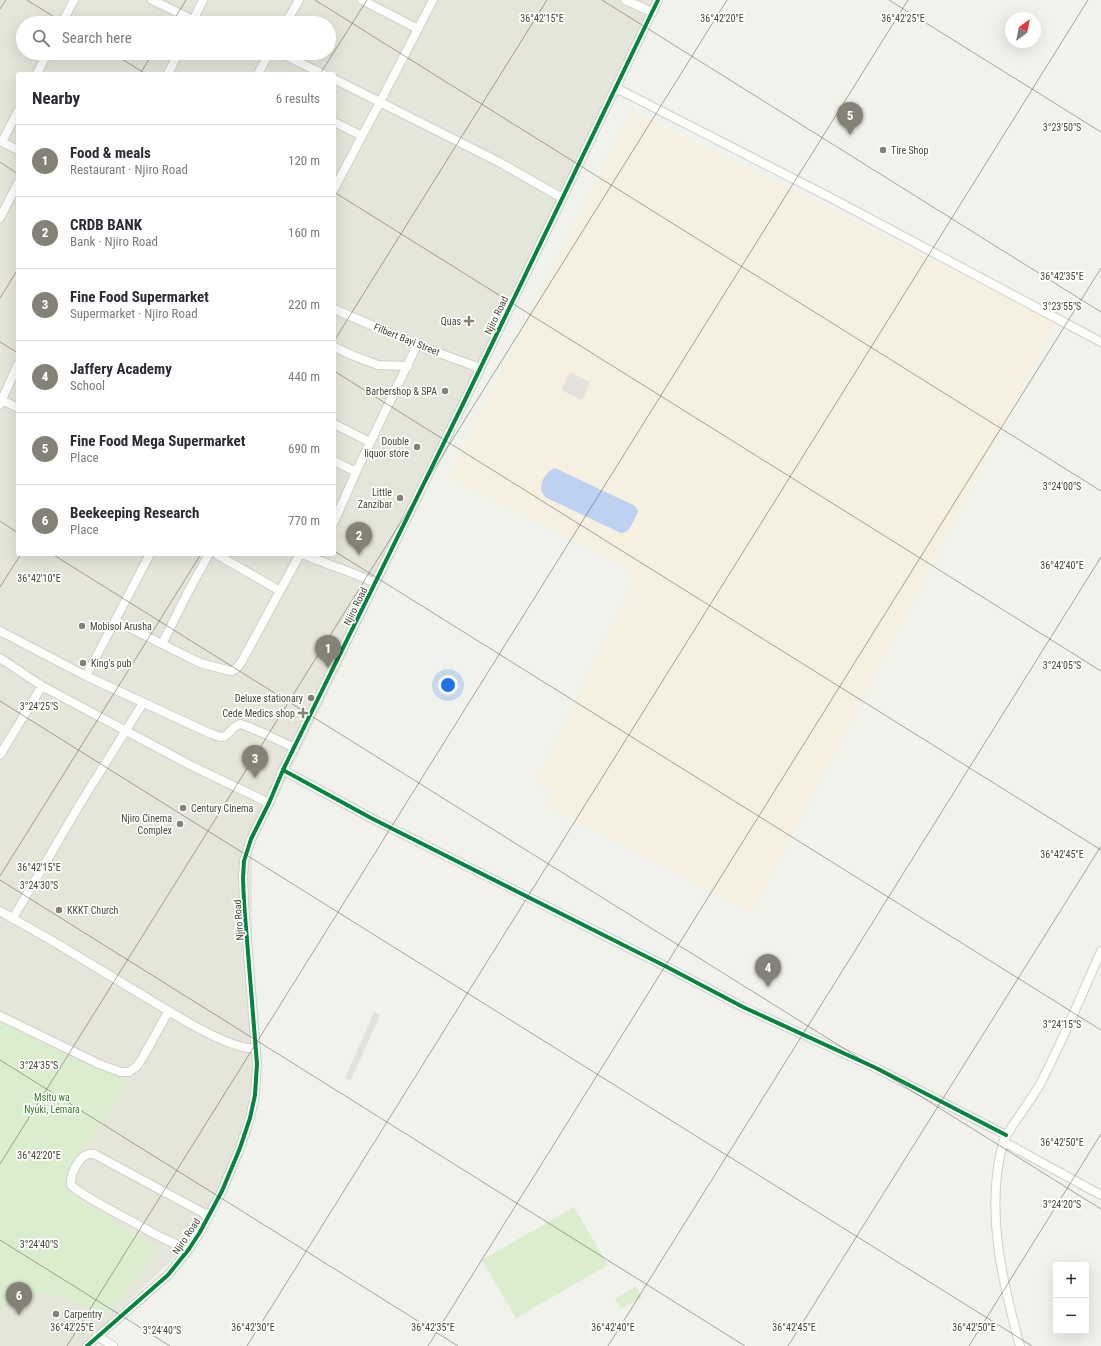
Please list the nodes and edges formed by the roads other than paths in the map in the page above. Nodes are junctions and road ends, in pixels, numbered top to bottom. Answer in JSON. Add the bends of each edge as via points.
{"nodes":[{"id":1,"x":74,"y":0,"type":"edge"},
{"id":2,"x":152,"y":0,"type":"edge"},
{"id":3,"x":203,"y":0,"type":"edge"},
{"id":4,"x":299,"y":0,"type":"edge"},
{"id":5,"x":362,"y":0,"type":"edge"},
{"id":6,"x":432,"y":0,"type":"edge"},
{"id":7,"x":625,"y":0,"type":"edge"},
{"id":8,"x":658,"y":0,"type":"edge"},
{"id":9,"x":652,"y":12,"type":"junction"},
{"id":10,"x":66,"y":16,"type":"edge"},
{"id":11,"x":181,"y":16,"type":"edge"},
{"id":12,"x":195,"y":16,"type":"edge"},
{"id":13,"x":290,"y":16,"type":"edge"},
{"id":14,"x":418,"y":29,"type":"junction"},
{"id":15,"x":44,"y":60,"type":"edge"},
{"id":16,"x":175,"y":60,"type":"edge"},
{"id":17,"x":265,"y":60,"type":"edge"},
{"id":18,"x":294,"y":60,"type":"edge"},
{"id":19,"x":38,"y":72,"type":"edge"},
{"id":20,"x":169,"y":72,"type":"edge"},
{"id":21,"x":259,"y":72,"type":"edge"},
{"id":22,"x":319,"y":72,"type":"edge"},
{"id":23,"x":336,"y":80,"type":"edge"},
{"id":24,"x":616,"y":88,"type":"junction"},
{"id":25,"x":380,"y":102,"type":"junction"},
{"id":26,"x":16,"y":115,"type":"edge"},
{"id":27,"x":336,"y":123,"type":"edge"},
{"id":28,"x":362,"y":136,"type":"junction"},
{"id":29,"x":1,"y":141,"type":"edge"},
{"id":30,"x":16,"y":149,"type":"edge"},
{"id":31,"x":336,"y":185,"type":"edge"},
{"id":32,"x":16,"y":187,"type":"edge"},
{"id":33,"x":562,"y":198,"type":"junction"},
{"id":34,"x":0,"y":218,"type":"edge"},
{"id":35,"x":336,"y":310,"type":"edge"},
{"id":36,"x":1101,"y":342,"type":"edge"},
{"id":37,"x":417,"y":345,"type":"junction"},
{"id":38,"x":336,"y":348,"type":"edge"},
{"id":39,"x":408,"y":366,"type":"junction"},
{"id":40,"x":16,"y":368,"type":"edge"},
{"id":41,"x":480,"y":368,"type":"junction"},
{"id":42,"x":1,"y":402,"type":"edge"},
{"id":43,"x":16,"y":407,"type":"edge"},
{"id":44,"x":336,"y":425,"type":"edge"},
{"id":45,"x":370,"y":442,"type":"junction"},
{"id":46,"x":336,"y":462,"type":"edge"},
{"id":47,"x":356,"y":472,"type":"junction"},
{"id":48,"x":336,"y":514,"type":"edge"},
{"id":49,"x":149,"y":556,"type":"edge"},
{"id":50,"x":208,"y":556,"type":"edge"},
{"id":51,"x":219,"y":556,"type":"edge"},
{"id":52,"x":299,"y":556,"type":"edge"},
{"id":53,"x":320,"y":558,"type":"edge"},
{"id":54,"x":375,"y":583,"type":"junction"},
{"id":55,"x":280,"y":591,"type":"junction"},
{"id":56,"x":116,"y":621,"type":"junction"},
{"id":57,"x":0,"y":631,"type":"edge"},
{"id":58,"x":162,"y":644,"type":"junction"},
{"id":59,"x":0,"y":658,"type":"edge"},
{"id":60,"x":86,"y":676,"type":"junction"},
{"id":61,"x":42,"y":686,"type":"junction"},
{"id":62,"x":143,"y":703,"type":"junction"},
{"id":63,"x":126,"y":730,"type":"junction"},
{"id":64,"x":295,"y":748,"type":"junction"},
{"id":65,"x":0,"y":755,"type":"edge"},
{"id":66,"x":283,"y":770,"type":"junction"},
{"id":67,"x":269,"y":803,"type":"junction"},
{"id":68,"x":0,"y":911,"type":"edge"},
{"id":69,"x":13,"y":918,"type":"junction"},
{"id":70,"x":1101,"y":951,"type":"edge"},
{"id":71,"x":168,"y":1012,"type":"junction"},
{"id":72,"x":0,"y":1016,"type":"edge"},
{"id":73,"x":256,"y":1048,"type":"junction"},
{"id":74,"x":1005,"y":1138,"type":"junction"},
{"id":75,"x":1101,"y":1195,"type":"edge"},
{"id":76,"x":209,"y":1216,"type":"junction"},
{"id":77,"x":189,"y":1249,"type":"junction"},
{"id":78,"x":97,"y":1336,"type":"junction"},
{"id":79,"x":87,"y":1346,"type":"edge"},
{"id":80,"x":113,"y":1346,"type":"edge"},
{"id":81,"x":1020,"y":1346,"type":"edge"}],
"edges":[{"from":1,"to":10,"type":"street"},
{"from":2,"to":11,"type":"street"},
{"from":3,"to":12,"type":"street"},
{"from":4,"to":13,"type":"street"},
{"from":5,"to":14,"type":"street"},
{"from":6,"to":14,"type":"street"},
{"from":7,"to":9,"type":"street"},
{"from":8,"to":9,"type":"street","name":"Njiro Road"},
{"from":9,"to":24,"type":"street","name":"Njiro Road"},
{"from":14,"to":25,"type":"street"},
{"from":15,"to":19,"type":"street"},
{"from":16,"to":20,"type":"street"},
{"from":17,"to":21,"type":"street"},
{"from":18,"to":22,"type":"street"},
{"from":23,"to":25,"type":"street"},
{"from":24,"to":33,"type":"street","name":"Njiro Road"},
{"from":24,"to":36,"type":"street","via":[[837,201]]},
{"from":25,"to":28,"type":"street"},
{"from":25,"to":33,"type":"street","via":[[499,162]]},
{"from":26,"to":29,"type":"street"},
{"from":27,"to":28,"type":"street"},
{"from":28,"to":31,"type":"street"},
{"from":29,"to":30,"type":"street"},
{"from":32,"to":34,"type":"street"},
{"from":33,"to":41,"type":"street","name":"Njiro Road"},
{"from":35,"to":37,"type":"street","name":"Filbert Bayi Street"},
{"from":37,"to":39,"type":"street"},
{"from":37,"to":41,"type":"street","name":"Filbert Bayi Street"},
{"from":38,"to":39,"type":"street","via":[[378,365]]},
{"from":39,"to":45,"type":"street"},
{"from":40,"to":42,"type":"street"},
{"from":41,"to":54,"type":"street","name":"Njiro Road"},
{"from":42,"to":43,"type":"street"},
{"from":44,"to":45,"type":"street"},
{"from":45,"to":47,"type":"street"},
{"from":46,"to":47,"type":"street"},
{"from":47,"to":48,"type":"street"},
{"from":49,"to":56,"type":"street"},
{"from":50,"to":58,"type":"street"},
{"from":51,"to":55,"type":"street"},
{"from":52,"to":55,"type":"street"},
{"from":53,"to":54,"type":"street"},
{"from":54,"to":64,"type":"street","name":"Njiro Road"},
{"from":55,"to":58,"type":"street","via":[[237,669],[231,671],[203,664]]},
{"from":56,"to":58,"type":"street"},
{"from":56,"to":60,"type":"street"},
{"from":57,"to":60,"type":"street"},
{"from":59,"to":61,"type":"street"},
{"from":60,"to":62,"type":"street"},
{"from":61,"to":63,"type":"street"},
{"from":61,"to":65,"type":"street"},
{"from":62,"to":63,"type":"street"},
{"from":62,"to":64,"type":"street","via":[[221,737],[234,726],[241,724]]},
{"from":63,"to":67,"type":"street","via":[[190,765]]},
{"from":63,"to":69,"type":"street"},
{"from":64,"to":66,"type":"street","name":"Njiro Road"},
{"from":66,"to":67,"type":"street","name":"Njiro Road"},
{"from":66,"to":74,"type":"street","via":[[371,818],[743,1007],[883,1072]]},
{"from":67,"to":73,"type":"street","name":"Njiro Road","via":[[249,843],[244,868]]},
{"from":68,"to":69,"type":"street"},
{"from":69,"to":71,"type":"street"},
{"from":70,"to":74,"type":"street","via":[[1038,1086]]},
{"from":71,"to":72,"type":"street","via":[[143,1057],[129,1072],[121,1072],[99,1064]]},
{"from":71,"to":73,"type":"street","via":[[215,1037],[251,1049]]},
{"from":73,"to":76,"type":"street","name":"Njiro Road","via":[[256,1085],[247,1128],[228,1179]]},
{"from":74,"to":75,"type":"street"},
{"from":74,"to":81,"type":"street","via":[[998,1168],[996,1193],[998,1249]]},
{"from":76,"to":77,"type":"street","name":"Njiro Road"},
{"from":76,"to":77,"type":"street","via":[[94,1154],[87,1154],[81,1158],[71,1180],[73,1187],[106,1208]]},
{"from":77,"to":78,"type":"street","name":"Njiro Road","via":[[168,1275]]},
{"from":78,"to":79,"type":"street","name":"Njiro Road"},
{"from":78,"to":80,"type":"street"}]}
